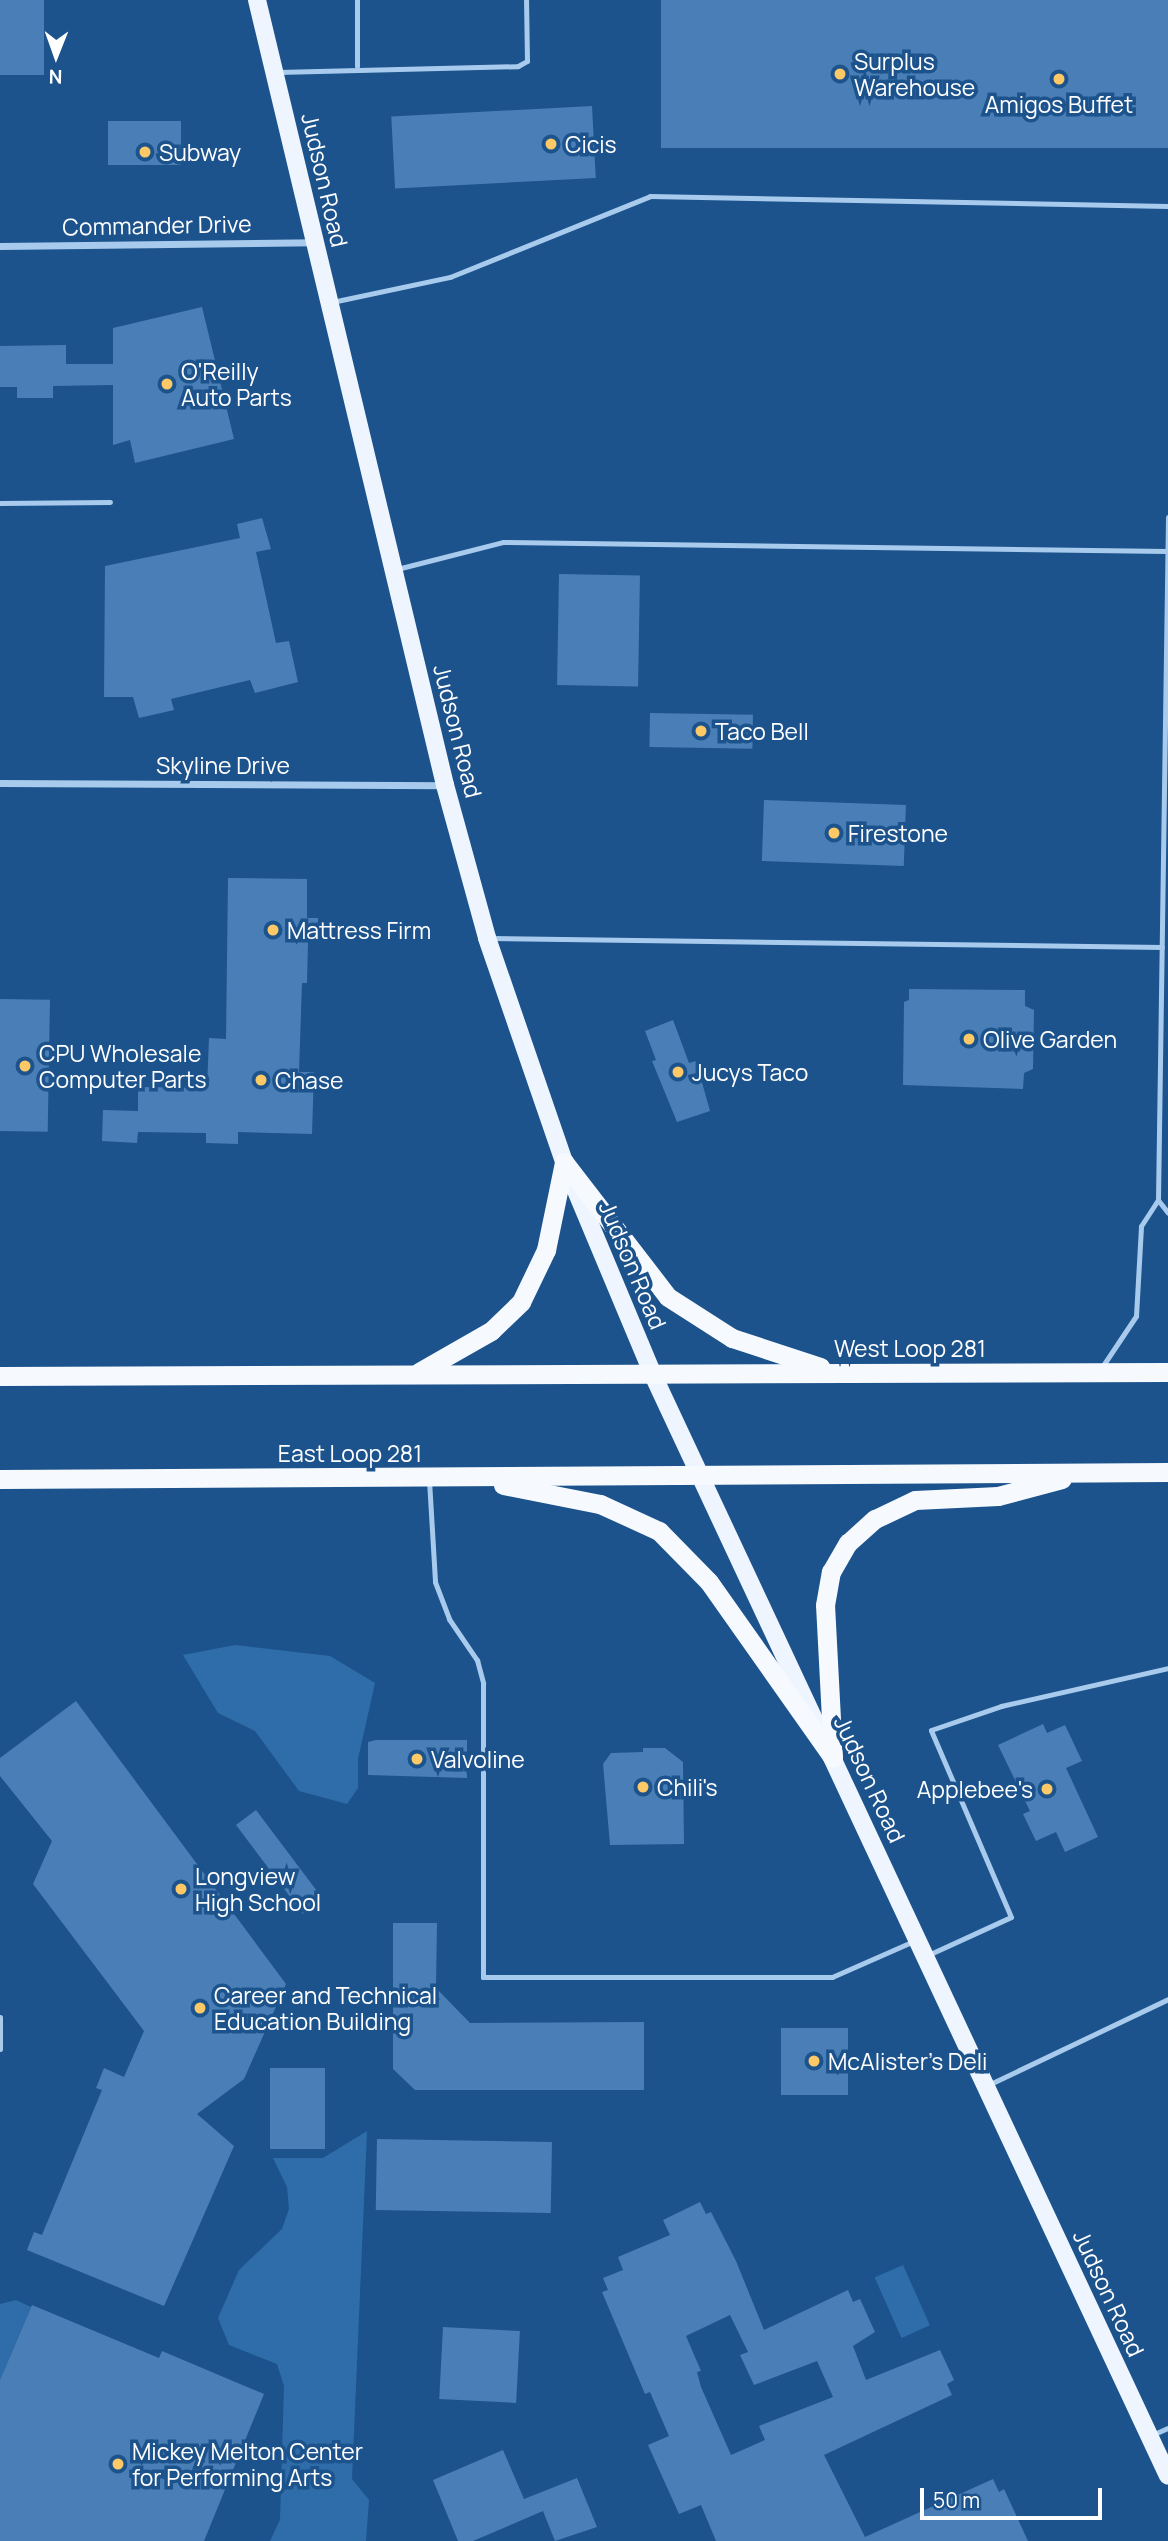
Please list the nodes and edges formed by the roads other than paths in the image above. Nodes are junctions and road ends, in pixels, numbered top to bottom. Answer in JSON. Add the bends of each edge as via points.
{"nodes":[{"id":1,"x":257,"y":0,"type":"edge"},
{"id":2,"x":357,"y":0,"type":"edge"},
{"id":3,"x":526,"y":0,"type":"edge"},
{"id":4,"x":357,"y":66,"type":"junction"},
{"id":5,"x":275,"y":72,"type":"junction"},
{"id":6,"x":1168,"y":206,"type":"edge"},
{"id":7,"x":315,"y":242,"type":"junction"},
{"id":8,"x":0,"y":246,"type":"edge"},
{"id":9,"x":329,"y":303,"type":"junction"},
{"id":10,"x":110,"y":502,"type":"dead end"},
{"id":11,"x":0,"y":503,"type":"edge"},
{"id":12,"x":1168,"y":517,"type":"edge"},
{"id":13,"x":1167,"y":551,"type":"edge"},
{"id":14,"x":394,"y":570,"type":"junction"},
{"id":15,"x":0,"y":783,"type":"edge"},
{"id":16,"x":445,"y":785,"type":"junction"},
{"id":17,"x":487,"y":938,"type":"junction"},
{"id":18,"x":1161,"y":947,"type":"junction"},
{"id":19,"x":564,"y":1163,"type":"junction"},
{"id":20,"x":1158,"y":1200,"type":"junction"},
{"id":21,"x":1168,"y":1213,"type":"edge"},
{"id":22,"x":1168,"y":1372,"type":"edge"},
{"id":23,"x":417,"y":1373,"type":"junction"},
{"id":24,"x":845,"y":1373,"type":"junction"},
{"id":25,"x":1098,"y":1373,"type":"junction"},
{"id":26,"x":653,"y":1374,"type":"junction"},
{"id":27,"x":0,"y":1376,"type":"edge"},
{"id":28,"x":1089,"y":1472,"type":"junction"},
{"id":29,"x":1168,"y":1472,"type":"edge"},
{"id":30,"x":700,"y":1475,"type":"junction"},
{"id":31,"x":429,"y":1477,"type":"junction"},
{"id":32,"x":464,"y":1477,"type":"junction"},
{"id":33,"x":0,"y":1479,"type":"edge"},
{"id":34,"x":1168,"y":1668,"type":"edge"},
{"id":35,"x":833,"y":1758,"type":"junction"},
{"id":36,"x":922,"y":1947,"type":"junction"},
{"id":37,"x":1168,"y":2000,"type":"edge"},
{"id":38,"x":0,"y":2017,"type":"edge"},
{"id":39,"x":0,"y":2049,"type":"edge"},
{"id":40,"x":985,"y":2087,"type":"junction"},
{"id":41,"x":1168,"y":2428,"type":"edge"},
{"id":42,"x":1149,"y":2436,"type":"junction"},
{"id":43,"x":1168,"y":2476,"type":"edge"}],
"edges":[{"from":1,"to":5,"type":"main road","name":"Judson Road"},
{"from":2,"to":4,"type":"lane"},
{"from":3,"to":4,"type":"lane","via":[[527,61],[518,66]]},
{"from":4,"to":5,"type":"lane"},
{"from":5,"to":7,"type":"main road","name":"Judson Road"},
{"from":6,"to":9,"type":"lane","via":[[650,196],[450,277]]},
{"from":7,"to":8,"type":"street","name":"Commander Drive"},
{"from":7,"to":9,"type":"main road","name":"Judson Road"},
{"from":9,"to":14,"type":"main road","name":"Judson Road"},
{"from":10,"to":11,"type":"lane"},
{"from":12,"to":13,"type":"lane"},
{"from":13,"to":14,"type":"lane","via":[[503,542]]},
{"from":13,"to":18,"type":"lane"},
{"from":14,"to":16,"type":"main road","name":"Judson Road"},
{"from":15,"to":16,"type":"street","name":"Skyline Drive"},
{"from":16,"to":17,"type":"main road","name":"Judson Road"},
{"from":17,"to":18,"type":"lane"},
{"from":17,"to":19,"type":"main road","name":"Judson Road"},
{"from":18,"to":20,"type":"lane"},
{"from":19,"to":23,"type":"highway","via":[[546,1250],[521,1302],[491,1331]]},
{"from":19,"to":24,"type":"highway","via":[[650,1279],[687,1313],[758,1348]]},
{"from":19,"to":26,"type":"main road","name":"Judson Road"},
{"from":20,"to":21,"type":"lane"},
{"from":20,"to":25,"type":"lane","via":[[1141,1226],[1136,1316]]},
{"from":22,"to":25,"type":"highway","name":"West Loop 281"},
{"from":23,"to":26,"type":"highway"},
{"from":23,"to":27,"type":"highway"},
{"from":24,"to":25,"type":"highway","name":"West Loop 281"},
{"from":24,"to":26,"type":"highway","name":"West Loop 281"},
{"from":26,"to":30,"type":"main road","name":"Judson Road"},
{"from":28,"to":29,"type":"highway"},
{"from":28,"to":30,"type":"highway"},
{"from":28,"to":35,"type":"highway","via":[[998,1496],[915,1500],[875,1519],[848,1544],[831,1572],[825,1605]]},
{"from":30,"to":32,"type":"highway","name":"East Loop 281"},
{"from":30,"to":35,"type":"main road","name":"Judson Road"},
{"from":31,"to":32,"type":"highway","name":"East Loop 281"},
{"from":31,"to":33,"type":"highway","name":"East Loop 281"},
{"from":31,"to":36,"type":"lane","via":[[435,1582],[449,1619],[477,1660],[483,1683],[482,1977],[832,1977]]},
{"from":32,"to":35,"type":"highway","via":[[600,1504],[659,1531],[709,1581]]},
{"from":34,"to":36,"type":"lane","via":[[1001,1706],[931,1730],[1011,1917]]},
{"from":35,"to":36,"type":"main road","name":"Judson Road"},
{"from":36,"to":40,"type":"main road","name":"Judson Road"},
{"from":37,"to":40,"type":"lane"},
{"from":38,"to":39,"type":"lane"},
{"from":40,"to":42,"type":"main road","name":"Judson Road"},
{"from":41,"to":42,"type":"lane"},
{"from":42,"to":43,"type":"main road","name":"Judson Road"}]}
